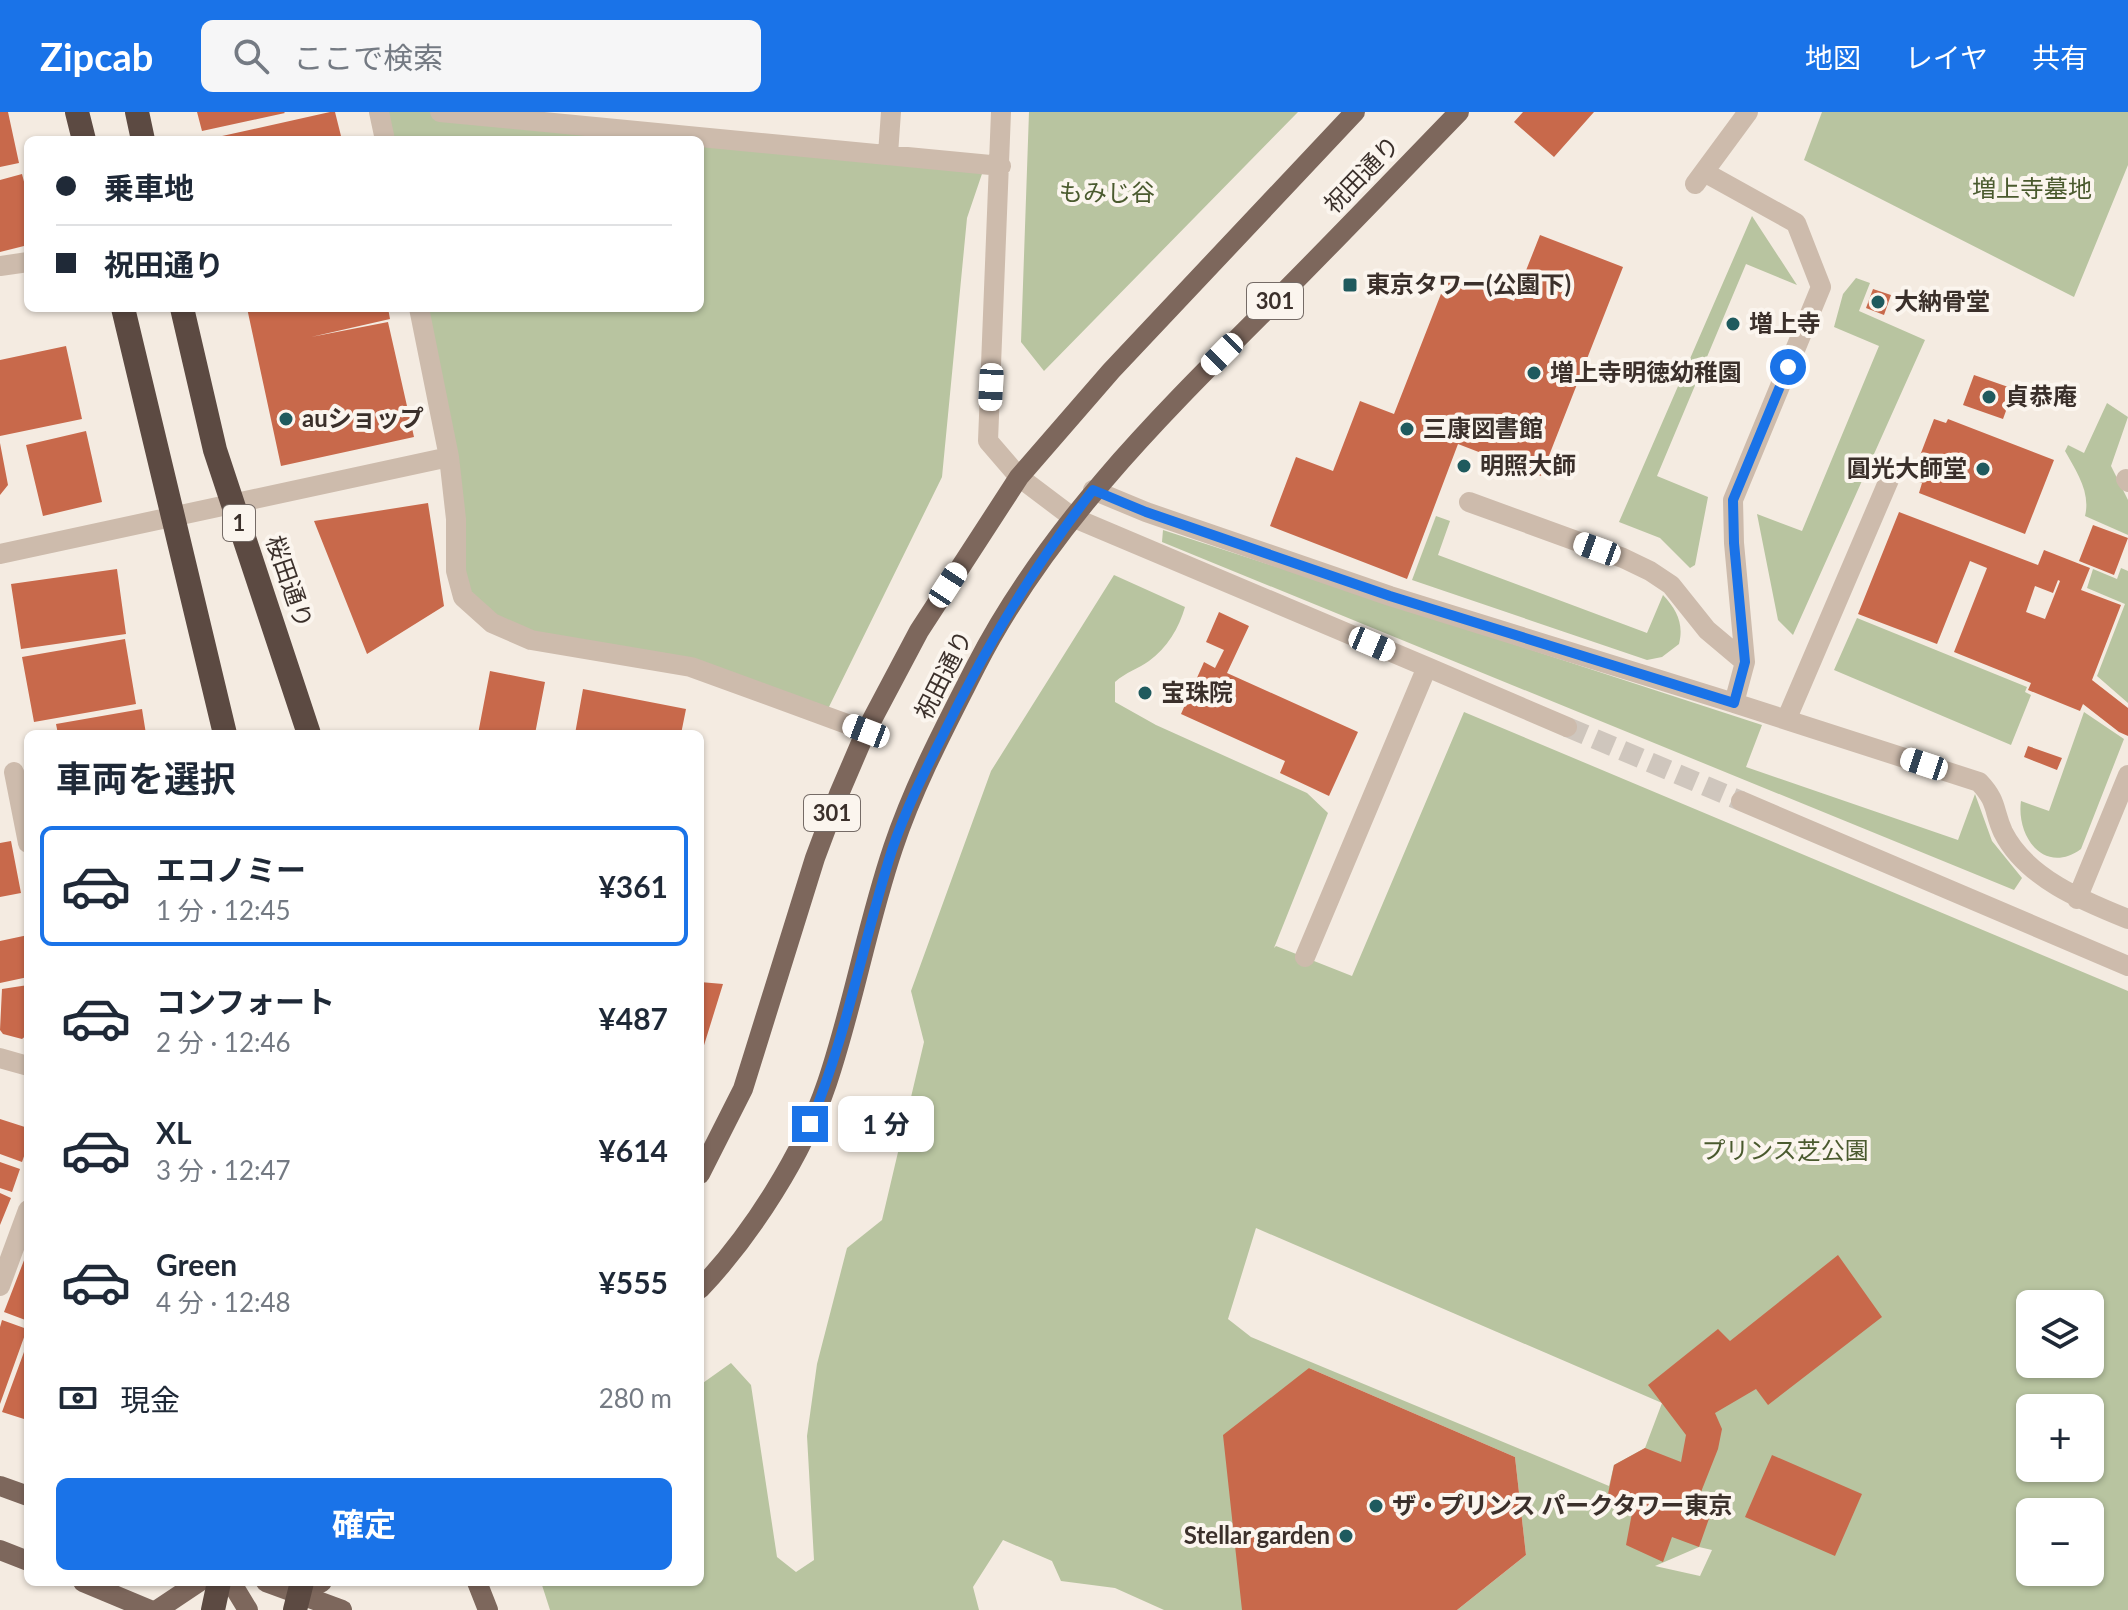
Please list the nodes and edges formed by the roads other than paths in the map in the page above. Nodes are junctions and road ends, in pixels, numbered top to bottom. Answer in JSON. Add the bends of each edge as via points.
{"nodes":[{"id":1,"x":77,"y":112,"type":"edge"},
{"id":2,"x":137,"y":112,"type":"edge"},
{"id":3,"x":379,"y":112,"type":"edge"},
{"id":4,"x":440,"y":112,"type":"edge"},
{"id":5,"x":891,"y":112,"type":"edge"},
{"id":6,"x":1001,"y":112,"type":"edge"},
{"id":7,"x":1355,"y":112,"type":"edge"},
{"id":8,"x":1459,"y":112,"type":"edge"},
{"id":9,"x":1748,"y":112,"type":"edge"},
{"id":10,"x":83,"y":136,"type":"edge"},
{"id":11,"x":142,"y":136,"type":"edge"},
{"id":12,"x":384,"y":136,"type":"edge"},
{"id":13,"x":696,"y":136,"type":"edge"},
{"id":14,"x":704,"y":137,"type":"edge"},
{"id":15,"x":888,"y":154,"type":"junction"},
{"id":16,"x":1001,"y":166,"type":"junction"},
{"id":17,"x":24,"y":263,"type":"edge"},
{"id":18,"x":0,"y":266,"type":"edge"},
{"id":19,"x":124,"y":312,"type":"edge"},
{"id":20,"x":183,"y":312,"type":"edge"},
{"id":21,"x":420,"y":312,"type":"edge"},
{"id":22,"x":449,"y":457,"type":"junction"},
{"id":23,"x":1891,"y":475,"type":"dead end"},
{"id":24,"x":1019,"y":477,"type":"junction"},
{"id":25,"x":1093,"y":490,"type":"junction"},
{"id":26,"x":1469,"y":502,"type":"dead end"},
{"id":27,"x":233,"y":504,"type":"junction"},
{"id":28,"x":173,"y":518,"type":"junction"},
{"id":29,"x":1070,"y":520,"type":"junction"},
{"id":30,"x":0,"y":554,"type":"edge"},
{"id":31,"x":1745,"y":662,"type":"junction"},
{"id":32,"x":1427,"y":667,"type":"junction"},
{"id":33,"x":1734,"y":703,"type":"junction"},
{"id":34,"x":1787,"y":718,"type":"junction"},
{"id":35,"x":1567,"y":727,"type":"tunnel mouth"},
{"id":36,"x":223,"y":730,"type":"edge"},
{"id":37,"x":308,"y":730,"type":"edge"},
{"id":38,"x":866,"y":731,"type":"junction"},
{"id":39,"x":14,"y":772,"type":"edge"},
{"id":40,"x":2128,"y":775,"type":"edge"},
{"id":41,"x":1741,"y":801,"type":"tunnel mouth"},
{"id":42,"x":24,"y":823,"type":"edge"},
{"id":43,"x":2077,"y":899,"type":"junction"},
{"id":44,"x":2128,"y":919,"type":"edge"},
{"id":45,"x":1305,"y":957,"type":"dead end"},
{"id":46,"x":2128,"y":966,"type":"edge"},
{"id":47,"x":0,"y":1058,"type":"edge"},
{"id":48,"x":24,"y":1065,"type":"edge"},
{"id":49,"x":704,"y":1166,"type":"edge"},
{"id":50,"x":24,"y":1221,"type":"edge"},
{"id":51,"x":704,"y":1284,"type":"edge"},
{"id":52,"x":0,"y":1286,"type":"edge"},
{"id":53,"x":0,"y":1486,"type":"edge"},
{"id":54,"x":24,"y":1495,"type":"edge"},
{"id":55,"x":0,"y":1550,"type":"edge"},
{"id":56,"x":24,"y":1559,"type":"edge"},
{"id":57,"x":93,"y":1586,"type":"edge"},
{"id":58,"x":193,"y":1586,"type":"edge"},
{"id":59,"x":218,"y":1586,"type":"edge"},
{"id":60,"x":233,"y":1586,"type":"edge"},
{"id":61,"x":276,"y":1586,"type":"edge"},
{"id":62,"x":479,"y":1586,"type":"edge"},
{"id":63,"x":299,"y":1595,"type":"edge"},
{"id":64,"x":150,"y":1610,"type":"edge"},
{"id":65,"x":157,"y":1610,"type":"edge"},
{"id":66,"x":213,"y":1610,"type":"edge"},
{"id":67,"x":248,"y":1610,"type":"edge"},
{"id":68,"x":342,"y":1610,"type":"edge"},
{"id":69,"x":488,"y":1610,"type":"edge"}],
"edges":[{"from":1,"to":10,"type":"highway"},
{"from":2,"to":11,"type":"highway"},
{"from":3,"to":12,"type":"street"},
{"from":4,"to":13,"type":"street"},
{"from":5,"to":15,"type":"street"},
{"from":6,"to":16,"type":"street"},
{"from":7,"to":24,"type":"main road","name":"祝田通り","number":"301","via":[[1111,371]]},
{"from":8,"to":25,"type":"main road","name":"祝田通り","number":"301"},
{"from":9,"to":31,"type":"street","via":[[1699,178],[1796,223],[1821,287],[1733,500]]},
{"from":14,"to":15,"type":"street"},
{"from":15,"to":16,"type":"street"},
{"from":16,"to":24,"type":"street","via":[[988,441]]},
{"from":17,"to":18,"type":"street"},
{"from":19,"to":28,"type":"highway"},
{"from":20,"to":27,"type":"highway","name":"桜田通り","number":"1"},
{"from":21,"to":22,"type":"street"},
{"from":22,"to":27,"type":"street"},
{"from":22,"to":38,"type":"street","via":[[456,571],[463,597],[492,623],[531,640],[691,667]]},
{"from":23,"to":34,"type":"street"},
{"from":24,"to":29,"type":"street"},
{"from":24,"to":38,"type":"main road","name":"祝田通り","number":"301","via":[[919,631]]},
{"from":25,"to":29,"type":"main road","name":"祝田通り","number":"301"},
{"from":25,"to":33,"type":"street","via":[[1390,596]]},
{"from":26,"to":31,"type":"street","via":[[1650,571],[1671,585],[1707,630]]},
{"from":27,"to":28,"type":"street"},
{"from":27,"to":37,"type":"highway","name":"桜田通り","number":"1"},
{"from":28,"to":30,"type":"street"},
{"from":28,"to":36,"type":"highway"},
{"from":29,"to":32,"type":"street"},
{"from":29,"to":51,"type":"main road","name":"祝田通り","number":"301","via":[[978,663],[908,806],[827,1084],[801,1144],[759,1214]]},
{"from":31,"to":33,"type":"street"},
{"from":32,"to":35,"type":"street"},
{"from":32,"to":45,"type":"street"},
{"from":33,"to":34,"type":"street"},
{"from":34,"to":43,"type":"street","via":[[1979,782],[1991,796],[2004,833],[2029,865]]},
{"from":38,"to":49,"type":"main road","name":"祝田通り","number":"301","via":[[815,858],[743,1089]]},
{"from":39,"to":42,"type":"street"},
{"from":40,"to":43,"type":"street"},
{"from":41,"to":46,"type":"street"},
{"from":43,"to":44,"type":"street"},
{"from":47,"to":48,"type":"street"},
{"from":50,"to":52,"type":"street"},
{"from":53,"to":54,"type":"main road"},
{"from":55,"to":56,"type":"main road"},
{"from":57,"to":64,"type":"main road"},
{"from":58,"to":65,"type":"main road"},
{"from":59,"to":66,"type":"highway"},
{"from":60,"to":67,"type":"main road"},
{"from":61,"to":63,"type":"main road"},
{"from":62,"to":69,"type":"main road"},
{"from":63,"to":68,"type":"main road"}]}
